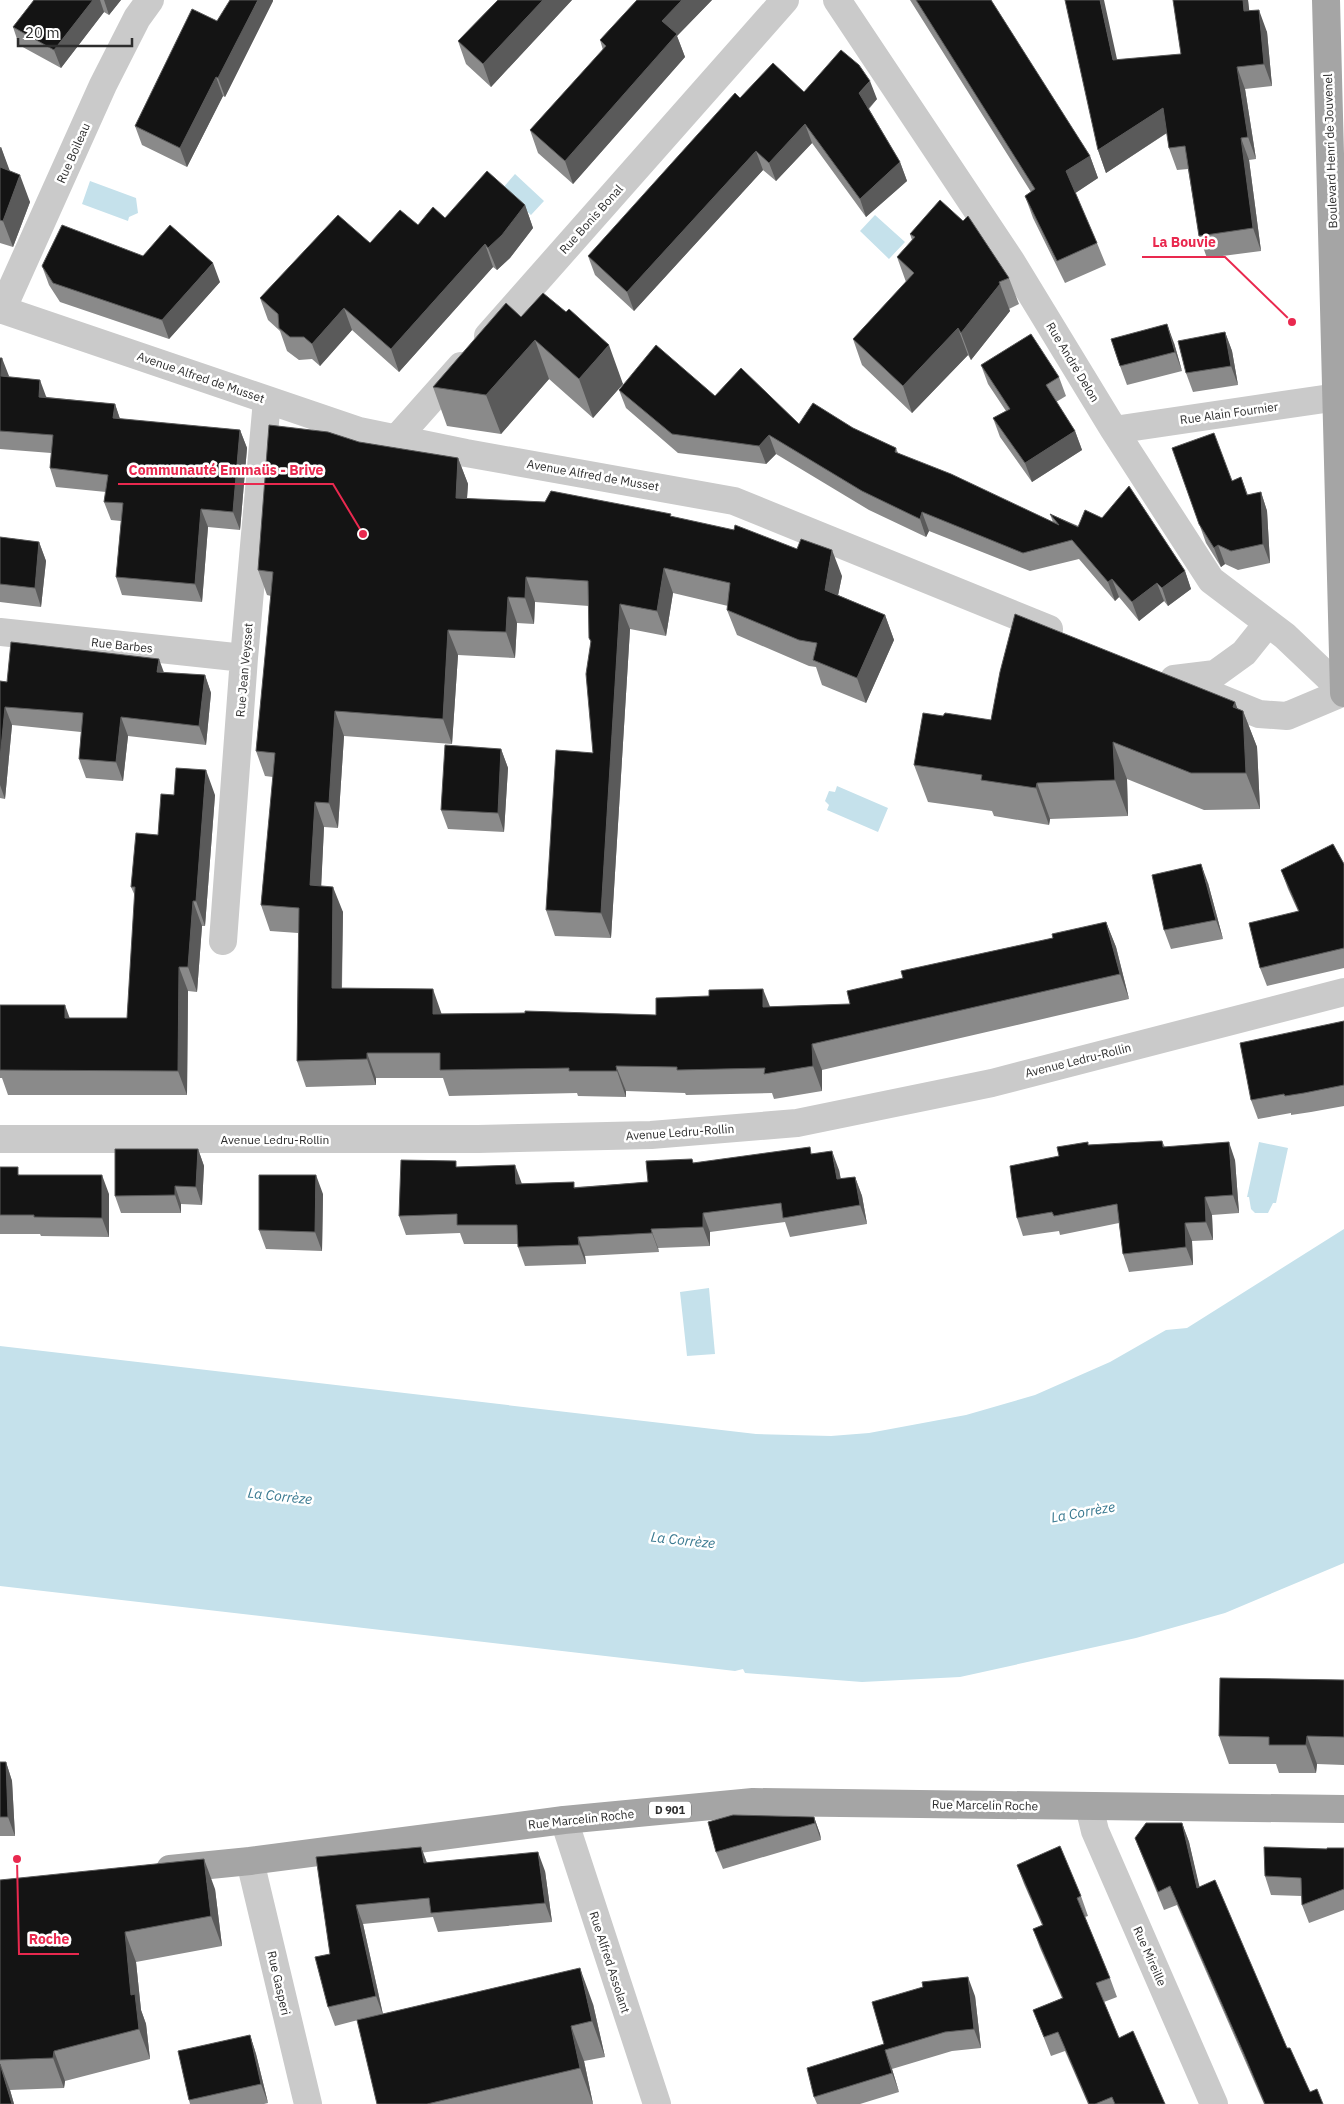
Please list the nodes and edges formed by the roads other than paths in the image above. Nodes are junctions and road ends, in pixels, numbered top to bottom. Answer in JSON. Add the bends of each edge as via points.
{"nodes":[{"id":1,"x":150,"y":0,"type":"edge"},
{"id":2,"x":785,"y":0,"type":"edge"},
{"id":3,"x":837,"y":0,"type":"edge"},
{"id":4,"x":1326,"y":0,"type":"edge"},
{"id":5,"x":1,"y":309,"type":"edge"},
{"id":6,"x":1341,"y":396,"type":"edge"},
{"id":7,"x":267,"y":400,"type":"junction"},
{"id":8,"x":1114,"y":430,"type":"junction"},
{"id":9,"x":396,"y":439,"type":"junction"},
{"id":10,"x":1268,"y":623,"type":"junction"},
{"id":11,"x":0,"y":632,"type":"edge"},
{"id":12,"x":1069,"y":637,"type":"edge"},
{"id":13,"x":244,"y":658,"type":"junction"},
{"id":14,"x":1147,"y":668,"type":"edge"},
{"id":15,"x":1174,"y":679,"type":"junction"},
{"id":16,"x":1344,"y":692,"type":"edge"},
{"id":17,"x":224,"y":941,"type":"dead end"},
{"id":18,"x":1344,"y":992,"type":"edge"},
{"id":19,"x":0,"y":1139,"type":"edge"},
{"id":20,"x":1089,"y":1806,"type":"junction"},
{"id":21,"x":1344,"y":1809,"type":"edge"},
{"id":22,"x":564,"y":1820,"type":"junction"},
{"id":23,"x":250,"y":1861,"type":"junction"},
{"id":24,"x":142,"y":1871,"type":"edge"},
{"id":25,"x":308,"y":2104,"type":"edge"},
{"id":26,"x":657,"y":2104,"type":"edge"},
{"id":27,"x":1214,"y":2104,"type":"edge"}],
"edges":[{"from":1,"to":5,"type":"street","name":"Rue Boileau","via":[[136,18],[103,85]]},
{"from":2,"to":9,"type":"street","name":"Rue Bonis Bonal"},
{"from":3,"to":8,"type":"street","name":"Rue André Delon","via":[[1011,261]]},
{"from":4,"to":6,"type":"main road","name":"Boulevard Henri de Jouvenel"},
{"from":5,"to":7,"type":"street","name":"Avenue Alfred de Musset"},
{"from":6,"to":8,"type":"street","name":"Rue Alain Fournier"},
{"from":6,"to":16,"type":"main road","name":"Boulevard Henri de Jouvenel"},
{"from":7,"to":9,"type":"street","name":"Avenue Alfred de Musset","via":[[359,431]]},
{"from":7,"to":13,"type":"street","name":"Rue Jean Veysset"},
{"from":8,"to":10,"type":"street","name":"Rue André Delon","via":[[1211,580]]},
{"from":9,"to":12,"type":"street","name":"Avenue Alfred de Musset","via":[[734,501]]},
{"from":10,"to":15,"type":"street","via":[[1244,653],[1215,674]]},
{"from":10,"to":16,"type":"street","name":"Rue André Delon"},
{"from":11,"to":13,"type":"street","name":"Rue Barbes"},
{"from":13,"to":17,"type":"street","name":"Rue Jean Veysset"},
{"from":14,"to":15,"type":"street"},
{"from":15,"to":16,"type":"street","via":[[1259,714],[1287,716]]},
{"from":18,"to":19,"type":"street","name":"Avenue Ledru-Rollin","via":[[992,1082],[797,1123],[651,1135],[497,1139]]},
{"from":20,"to":21,"type":"main road","name":"Rue Marcelin Roche","number":"D 901"},
{"from":20,"to":22,"type":"main road","name":"Rue Marcelin Roche","number":"D 901","via":[[753,1802]]},
{"from":20,"to":27,"type":"street","name":"Rue Mireille","via":[[1095,1831]]},
{"from":22,"to":23,"type":"main road","name":"Rue Marcelin Roche","number":"D 901"},
{"from":22,"to":26,"type":"street","name":"Rue Alfred Assolant"},
{"from":23,"to":24,"type":"main road","name":"Rue Marcelin Roche","number":"D 901"},
{"from":23,"to":25,"type":"street","name":"Rue Gasperi"}]}
